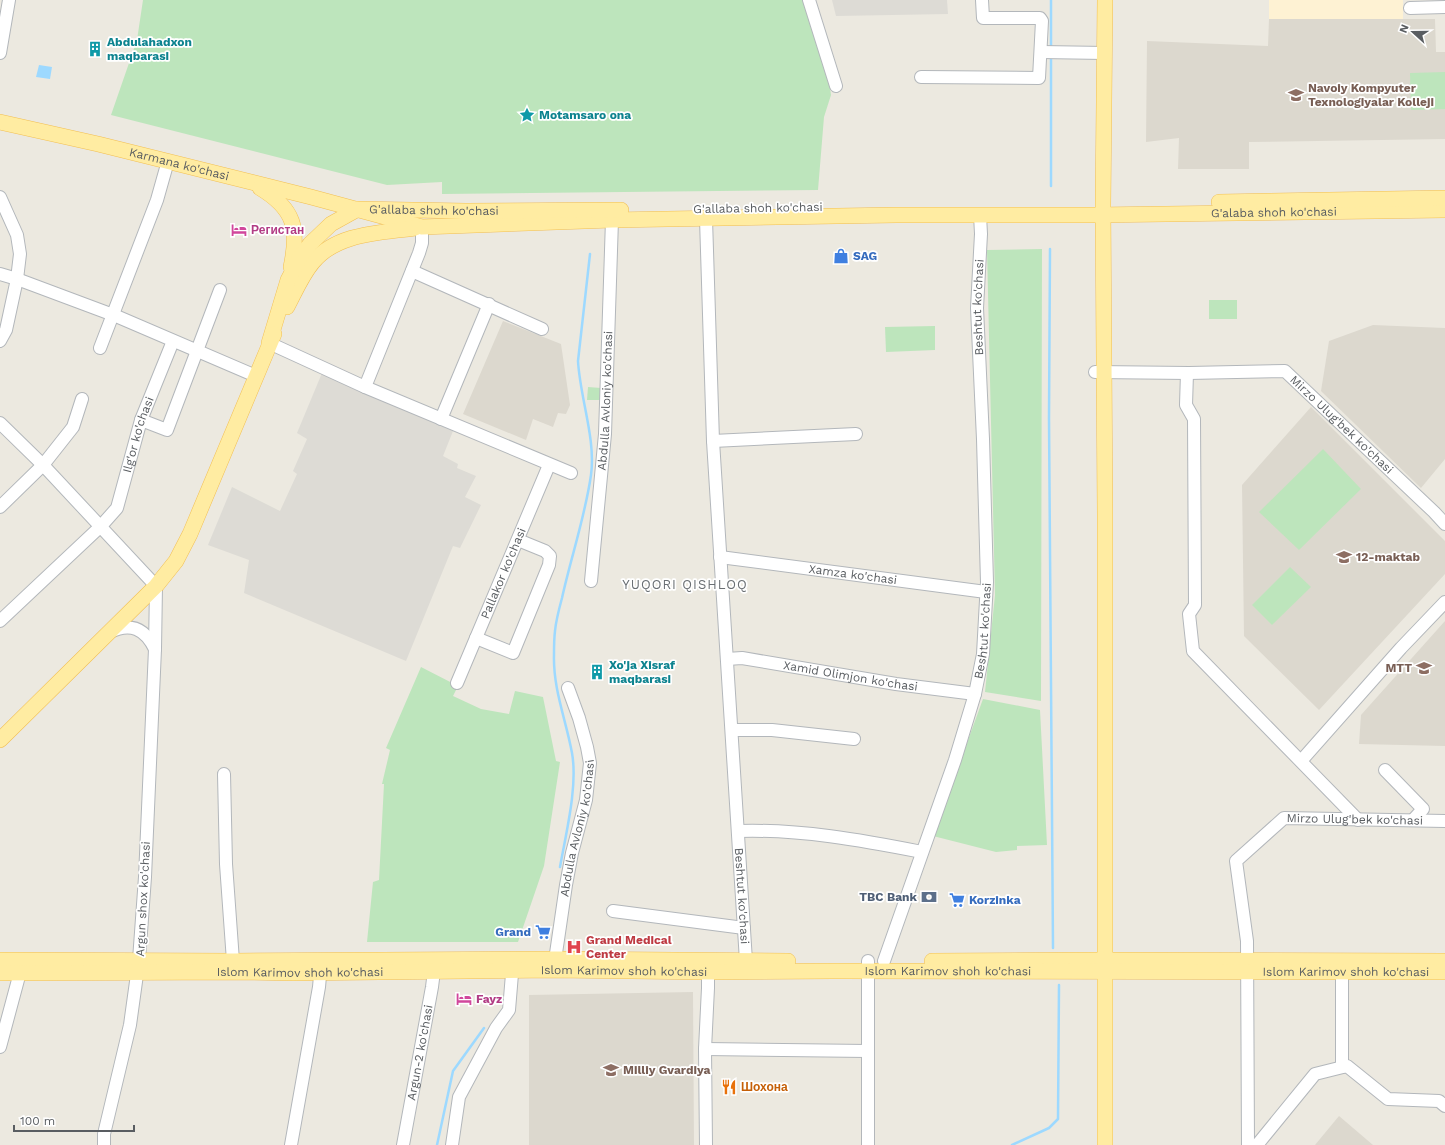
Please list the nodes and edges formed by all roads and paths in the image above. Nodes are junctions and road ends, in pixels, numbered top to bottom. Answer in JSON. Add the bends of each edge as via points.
{"nodes":[{"id":1,"x":9,"y":0,"type":"edge"},
{"id":2,"x":809,"y":0,"type":"edge"},
{"id":3,"x":982,"y":0,"type":"edge"},
{"id":4,"x":1096,"y":0,"type":"edge"},
{"id":5,"x":1105,"y":0,"type":"edge"},
{"id":6,"x":1445,"y":7,"type":"edge"},
{"id":7,"x":1410,"y":8,"type":"dead end"},
{"id":8,"x":1041,"y":52,"type":"junction"},
{"id":9,"x":0,"y":53,"type":"edge"},
{"id":10,"x":1101,"y":53,"type":"junction"},
{"id":11,"x":921,"y":77,"type":"dead end"},
{"id":12,"x":836,"y":86,"type":"dead end"},
{"id":13,"x":0,"y":122,"type":"edge"},
{"id":14,"x":168,"y":162,"type":"junction"},
{"id":15,"x":250,"y":182,"type":"junction"},
{"id":16,"x":0,"y":197,"type":"edge"},
{"id":17,"x":1445,"y":198,"type":"edge"},
{"id":18,"x":1139,"y":203,"type":"joint"},
{"id":19,"x":358,"y":209,"type":"junction"},
{"id":20,"x":1099,"y":210,"type":"junction"},
{"id":21,"x":1445,"y":210,"type":"edge"},
{"id":22,"x":980,"y":215,"type":"junction"},
{"id":23,"x":706,"y":219,"type":"junction"},
{"id":24,"x":612,"y":220,"type":"junction"},
{"id":25,"x":422,"y":227,"type":"junction"},
{"id":26,"x":412,"y":271,"type":"junction"},
{"id":27,"x":0,"y":274,"type":"edge"},
{"id":28,"x":16,"y":279,"type":"junction"},
{"id":29,"x":288,"y":280,"type":"junction"},
{"id":30,"x":220,"y":290,"type":"dead end"},
{"id":31,"x":489,"y":304,"type":"junction"},
{"id":32,"x":113,"y":315,"type":"junction"},
{"id":33,"x":542,"y":329,"type":"dead end"},
{"id":34,"x":0,"y":341,"type":"edge"},
{"id":35,"x":173,"y":341,"type":"junction"},
{"id":36,"x":270,"y":343,"type":"junction"},
{"id":37,"x":100,"y":348,"type":"dead end"},
{"id":38,"x":197,"y":351,"type":"junction"},
{"id":39,"x":1100,"y":372,"type":"junction"},
{"id":40,"x":1187,"y":373,"type":"junction"},
{"id":41,"x":256,"y":376,"type":"junction"},
{"id":42,"x":365,"y":387,"type":"junction"},
{"id":43,"x":82,"y":399,"type":"dead end"},
{"id":44,"x":441,"y":419,"type":"junction"},
{"id":45,"x":141,"y":420,"type":"junction"},
{"id":46,"x":0,"y":423,"type":"edge"},
{"id":47,"x":856,"y":434,"type":"dead end"},
{"id":48,"x":713,"y":441,"type":"junction"},
{"id":49,"x":43,"y":465,"type":"junction"},
{"id":50,"x":549,"y":465,"type":"junction"},
{"id":51,"x":571,"y":473,"type":"dead end"},
{"id":52,"x":0,"y":507,"type":"edge"},
{"id":53,"x":1445,"y":524,"type":"edge"},
{"id":54,"x":101,"y":526,"type":"junction"},
{"id":55,"x":518,"y":540,"type":"junction"},
{"id":56,"x":720,"y":557,"type":"junction"},
{"id":57,"x":591,"y":580,"type":"dead end"},
{"id":58,"x":156,"y":586,"type":"junction"},
{"id":59,"x":986,"y":592,"type":"junction"},
{"id":60,"x":1445,"y":602,"type":"edge"},
{"id":61,"x":0,"y":621,"type":"edge"},
{"id":62,"x":109,"y":633,"type":"junction"},
{"id":63,"x":476,"y":638,"type":"junction"},
{"id":64,"x":155,"y":649,"type":"junction"},
{"id":65,"x":727,"y":659,"type":"junction"},
{"id":66,"x":457,"y":683,"type":"dead end"},
{"id":67,"x":568,"y":688,"type":"dead end"},
{"id":68,"x":975,"y":694,"type":"junction"},
{"id":69,"x":732,"y":730,"type":"junction"},
{"id":70,"x":0,"y":740,"type":"edge"},
{"id":71,"x":854,"y":740,"type":"dead end"},
{"id":72,"x":1301,"y":761,"type":"junction"},
{"id":73,"x":1385,"y":770,"type":"dead end"},
{"id":74,"x":224,"y":774,"type":"dead end"},
{"id":75,"x":1358,"y":820,"type":"junction"},
{"id":76,"x":1413,"y":820,"type":"junction"},
{"id":77,"x":1445,"y":821,"type":"edge"},
{"id":78,"x":738,"y":831,"type":"junction"},
{"id":79,"x":922,"y":852,"type":"junction"},
{"id":80,"x":613,"y":911,"type":"dead end"},
{"id":81,"x":744,"y":928,"type":"junction"},
{"id":82,"x":0,"y":960,"type":"edge"},
{"id":83,"x":233,"y":961,"type":"junction"},
{"id":84,"x":746,"y":961,"type":"junction"},
{"id":85,"x":884,"y":961,"type":"junction"},
{"id":86,"x":1445,"y":961,"type":"edge"},
{"id":87,"x":554,"y":964,"type":"junction"},
{"id":88,"x":512,"y":965,"type":"junction"},
{"id":89,"x":138,"y":966,"type":"junction"},
{"id":90,"x":321,"y":966,"type":"junction"},
{"id":91,"x":435,"y":966,"type":"junction"},
{"id":92,"x":868,"y":966,"type":"junction"},
{"id":93,"x":1100,"y":966,"type":"junction"},
{"id":94,"x":1248,"y":966,"type":"junction"},
{"id":95,"x":1342,"y":966,"type":"junction"},
{"id":96,"x":21,"y":967,"type":"junction"},
{"id":97,"x":708,"y":967,"type":"junction"},
{"id":98,"x":1445,"y":972,"type":"edge"},
{"id":99,"x":0,"y":973,"type":"edge"},
{"id":100,"x":0,"y":1047,"type":"edge"},
{"id":101,"x":705,"y":1049,"type":"junction"},
{"id":102,"x":868,"y":1051,"type":"junction"},
{"id":103,"x":1342,"y":1067,"type":"junction"},
{"id":104,"x":1445,"y":1106,"type":"edge"},
{"id":105,"x":104,"y":1145,"type":"edge"},
{"id":106,"x":292,"y":1145,"type":"edge"},
{"id":107,"x":403,"y":1145,"type":"edge"},
{"id":108,"x":452,"y":1145,"type":"edge"},
{"id":109,"x":706,"y":1145,"type":"edge"},
{"id":110,"x":868,"y":1145,"type":"edge"},
{"id":111,"x":1095,"y":1145,"type":"edge"},
{"id":112,"x":1105,"y":1145,"type":"edge"},
{"id":113,"x":1248,"y":1145,"type":"edge"},
{"id":114,"x":1257,"y":1145,"type":"edge"}],
"edges":[{"from":1,"to":9,"type":"street"},
{"from":2,"to":12,"type":"street"},
{"from":3,"to":8,"type":"street","via":[[983,18],[1040,18]]},
{"from":4,"to":10,"type":"main road"},
{"from":5,"to":10,"type":"main road"},
{"from":6,"to":7,"type":"street"},
{"from":8,"to":10,"type":"street"},
{"from":8,"to":11,"type":"street","via":[[1039,78]]},
{"from":10,"to":20,"type":"main road"},
{"from":13,"to":14,"type":"main road","name":"Karmana ko'chasi"},
{"from":14,"to":15,"type":"main road","name":"Karmana ko'chasi"},
{"from":14,"to":32,"type":"street","via":[[157,200]]},
{"from":15,"to":19,"type":"main road","name":"Karmana ko'chasi"},
{"from":15,"to":29,"type":"main road","via":[[277,201],[287,212],[293,225],[295,246]]},
{"from":16,"to":28,"type":"street","via":[[17,235],[20,254]]},
{"from":17,"to":18,"type":"main road","name":"G'alaba shoh ko'chasi"},
{"from":18,"to":20,"type":"main road","name":"G'allaba shoh ko'chasi"},
{"from":19,"to":20,"type":"main road","name":"G'allaba shoh ko'chasi"},
{"from":19,"to":25,"type":"main road","name":"G'allaba shoh ko'chasi"},
{"from":19,"to":29,"type":"main road","via":[[322,232],[300,257]]},
{"from":20,"to":21,"type":"main road","name":"G'alaba shoh ko'chasi"},
{"from":20,"to":22,"type":"main road","name":"G'allaba shoh ko'chasi"},
{"from":20,"to":39,"type":"main road"},
{"from":22,"to":23,"type":"main road","name":"G'allaba shoh ko'chasi"},
{"from":22,"to":59,"type":"street","name":"Beshtut ko'chasi","via":[[977,308]]},
{"from":23,"to":24,"type":"main road","name":"G'allaba shoh ko'chasi"},
{"from":23,"to":48,"type":"street","name":"Beshtut ko'chasi"},
{"from":24,"to":25,"type":"main road","name":"G'allaba shoh ko'chasi"},
{"from":24,"to":57,"type":"street","name":"Abdulla Avloniy ko'chasi","via":[[605,434]]},
{"from":25,"to":26,"type":"street","via":[[422,243]]},
{"from":25,"to":36,"type":"main road","via":[[370,234],[339,243],[325,251],[306,271]]},
{"from":26,"to":31,"type":"street"},
{"from":26,"to":42,"type":"street"},
{"from":27,"to":28,"type":"street"},
{"from":28,"to":32,"type":"street"},
{"from":28,"to":34,"type":"street","via":[[6,330]]},
{"from":29,"to":36,"type":"main road"},
{"from":30,"to":38,"type":"street"},
{"from":31,"to":33,"type":"street"},
{"from":31,"to":44,"type":"street"},
{"from":32,"to":35,"type":"street"},
{"from":32,"to":37,"type":"street"},
{"from":35,"to":38,"type":"street"},
{"from":35,"to":45,"type":"street","name":"Ilg'or ko'chasi"},
{"from":36,"to":41,"type":"main road"},
{"from":36,"to":42,"type":"street"},
{"from":38,"to":41,"type":"street"},
{"from":38,"to":45,"type":"street","via":[[167,430]]},
{"from":39,"to":40,"type":"street","name":"Mirzo Ulug'bek ko'chasi"},
{"from":39,"to":93,"type":"main road"},
{"from":40,"to":53,"type":"street","name":"Mirzo Ulug'bek ko'chasi","via":[[1285,371]]},
{"from":40,"to":72,"type":"street","via":[[1186,405],[1194,419],[1195,606],[1189,614],[1192,650]]},
{"from":41,"to":58,"type":"main road","via":[[190,534],[176,561]]},
{"from":42,"to":44,"type":"street"},
{"from":43,"to":49,"type":"street","via":[[73,427]]},
{"from":44,"to":50,"type":"street"},
{"from":45,"to":54,"type":"street","name":"Ilg'or ko'chasi","via":[[117,508]]},
{"from":46,"to":49,"type":"street"},
{"from":47,"to":48,"type":"street"},
{"from":48,"to":56,"type":"street","name":"Beshtut ko'chasi"},
{"from":49,"to":52,"type":"street"},
{"from":49,"to":54,"type":"street"},
{"from":50,"to":51,"type":"street"},
{"from":50,"to":55,"type":"street","name":"Pallakor ko'chasi"},
{"from":54,"to":58,"type":"street"},
{"from":54,"to":61,"type":"street","name":"Ilg'or ko'chasi"},
{"from":55,"to":63,"type":"street","name":"Pallakor ko'chasi"},
{"from":55,"to":63,"type":"street","via":[[545,551],[550,556],[549,565],[513,653]]},
{"from":56,"to":59,"type":"street","name":"Xamza ko'chasi"},
{"from":56,"to":65,"type":"street","name":"Beshtut ko'chasi"},
{"from":58,"to":62,"type":"main road"},
{"from":58,"to":64,"type":"street","name":"Argun shox ko'chasi"},
{"from":59,"to":68,"type":"street","name":"Beshtut ko'chasi","via":[[983,654]]},
{"from":60,"to":72,"type":"street"},
{"from":62,"to":64,"type":"street","via":[[127,627],[138,630],[148,638]]},
{"from":62,"to":70,"type":"main road"},
{"from":63,"to":66,"type":"street","name":"Pallakor ko'chasi"},
{"from":64,"to":89,"type":"street","name":"Argun shox ko'chasi","via":[[145,877]]},
{"from":65,"to":68,"type":"street","name":"Xamid Olimjon ko'chasi","via":[[742,658],[896,684]]},
{"from":65,"to":69,"type":"street","name":"Beshtut ko'chasi"},
{"from":67,"to":87,"type":"street","name":"Abdulla Avloniy ko'chasi","via":[[590,762],[586,800],[572,853]]},
{"from":68,"to":79,"type":"street","name":"Beshtut ko'chasi","via":[[955,760]]},
{"from":69,"to":71,"type":"street","via":[[772,730]]},
{"from":69,"to":78,"type":"street","name":"Beshtut ko'chasi"},
{"from":72,"to":75,"type":"street"},
{"from":73,"to":76,"type":"street","via":[[1423,809]]},
{"from":74,"to":83,"type":"street","via":[[226,864]]},
{"from":75,"to":76,"type":"street","name":"Mirzo Ulug'bek ko'chasi"},
{"from":75,"to":94,"type":"street","name":"Mirzo Ulug'bek ko'chasi","via":[[1284,818],[1236,861]]},
{"from":76,"to":77,"type":"street","name":"Mirzo Ulug'bek ko'chasi"},
{"from":78,"to":79,"type":"street","name":"Beshtut ko'chasi","via":[[767,830],[827,836]]},
{"from":78,"to":81,"type":"street","name":"Beshtut ko'chasi"},
{"from":79,"to":85,"type":"street"},
{"from":80,"to":81,"type":"street"},
{"from":81,"to":84,"type":"street","name":"Beshtut ko'chasi"},
{"from":82,"to":96,"type":"main road","name":"Islom Karimov shoh ko'chasi"},
{"from":83,"to":89,"type":"main road","name":"Islom Karimov shoh ko'chasi"},
{"from":83,"to":90,"type":"main road","name":"Islom Karimov shoh ko'chasi"},
{"from":84,"to":92,"type":"main road","name":"Islom Karimov shoh ko'chasi"},
{"from":84,"to":97,"type":"main road","name":"Islom Karimov shoh ko'chasi"},
{"from":85,"to":92,"type":"main road","name":"Islom Karimov shoh ko'chasi"},
{"from":85,"to":93,"type":"main road","name":"Islom Karimov shoh ko'chasi"},
{"from":86,"to":95,"type":"main road","name":"Islom Karimov shoh ko'chasi"},
{"from":87,"to":88,"type":"main road","name":"Islom Karimov shoh ko'chasi"},
{"from":87,"to":97,"type":"main road","name":"Islom Karimov shoh ko'chasi"},
{"from":88,"to":91,"type":"main road","name":"Islom Karimov shoh ko'chasi"},
{"from":88,"to":108,"type":"street","via":[[509,1010],[496,1028],[459,1097]]},
{"from":89,"to":90,"type":"main road","name":"Islom Karimov shoh ko'chasi"},
{"from":89,"to":96,"type":"main road","name":"Islom Karimov shoh ko'chasi"},
{"from":89,"to":105,"type":"street","name":"Argun shox ko'chasi","via":[[130,1025],[104,1134]]},
{"from":90,"to":91,"type":"main road","name":"Islom Karimov shoh ko'chasi"},
{"from":90,"to":106,"type":"street"},
{"from":91,"to":107,"type":"street","name":"Argun-2 ko'chasi"},
{"from":92,"to":93,"type":"main road","name":"Islom Karimov shoh ko'chasi"},
{"from":92,"to":97,"type":"main road","name":"Islom Karimov shoh ko'chasi","via":[[833,970]]},
{"from":92,"to":102,"type":"street"},
{"from":93,"to":94,"type":"main road","name":"Islom Karimov shoh ko'chasi"},
{"from":93,"to":111,"type":"main road"},
{"from":93,"to":112,"type":"main road"},
{"from":94,"to":95,"type":"main road","name":"Islom Karimov shoh ko'chasi"},
{"from":94,"to":113,"type":"street","name":"Islom Karimov shoh ko'chasi"},
{"from":95,"to":98,"type":"main road","name":"Islom Karimov shoh ko'chasi"},
{"from":95,"to":103,"type":"street"},
{"from":96,"to":99,"type":"main road","name":"Islom Karimov shoh ko'chasi"},
{"from":96,"to":100,"type":"street"},
{"from":97,"to":101,"type":"street"},
{"from":101,"to":102,"type":"street"},
{"from":101,"to":109,"type":"street"},
{"from":102,"to":110,"type":"street"},
{"from":103,"to":104,"type":"street","via":[[1347,1066],[1388,1099],[1439,1101]]},
{"from":103,"to":114,"type":"street","via":[[1315,1074]]}]}
